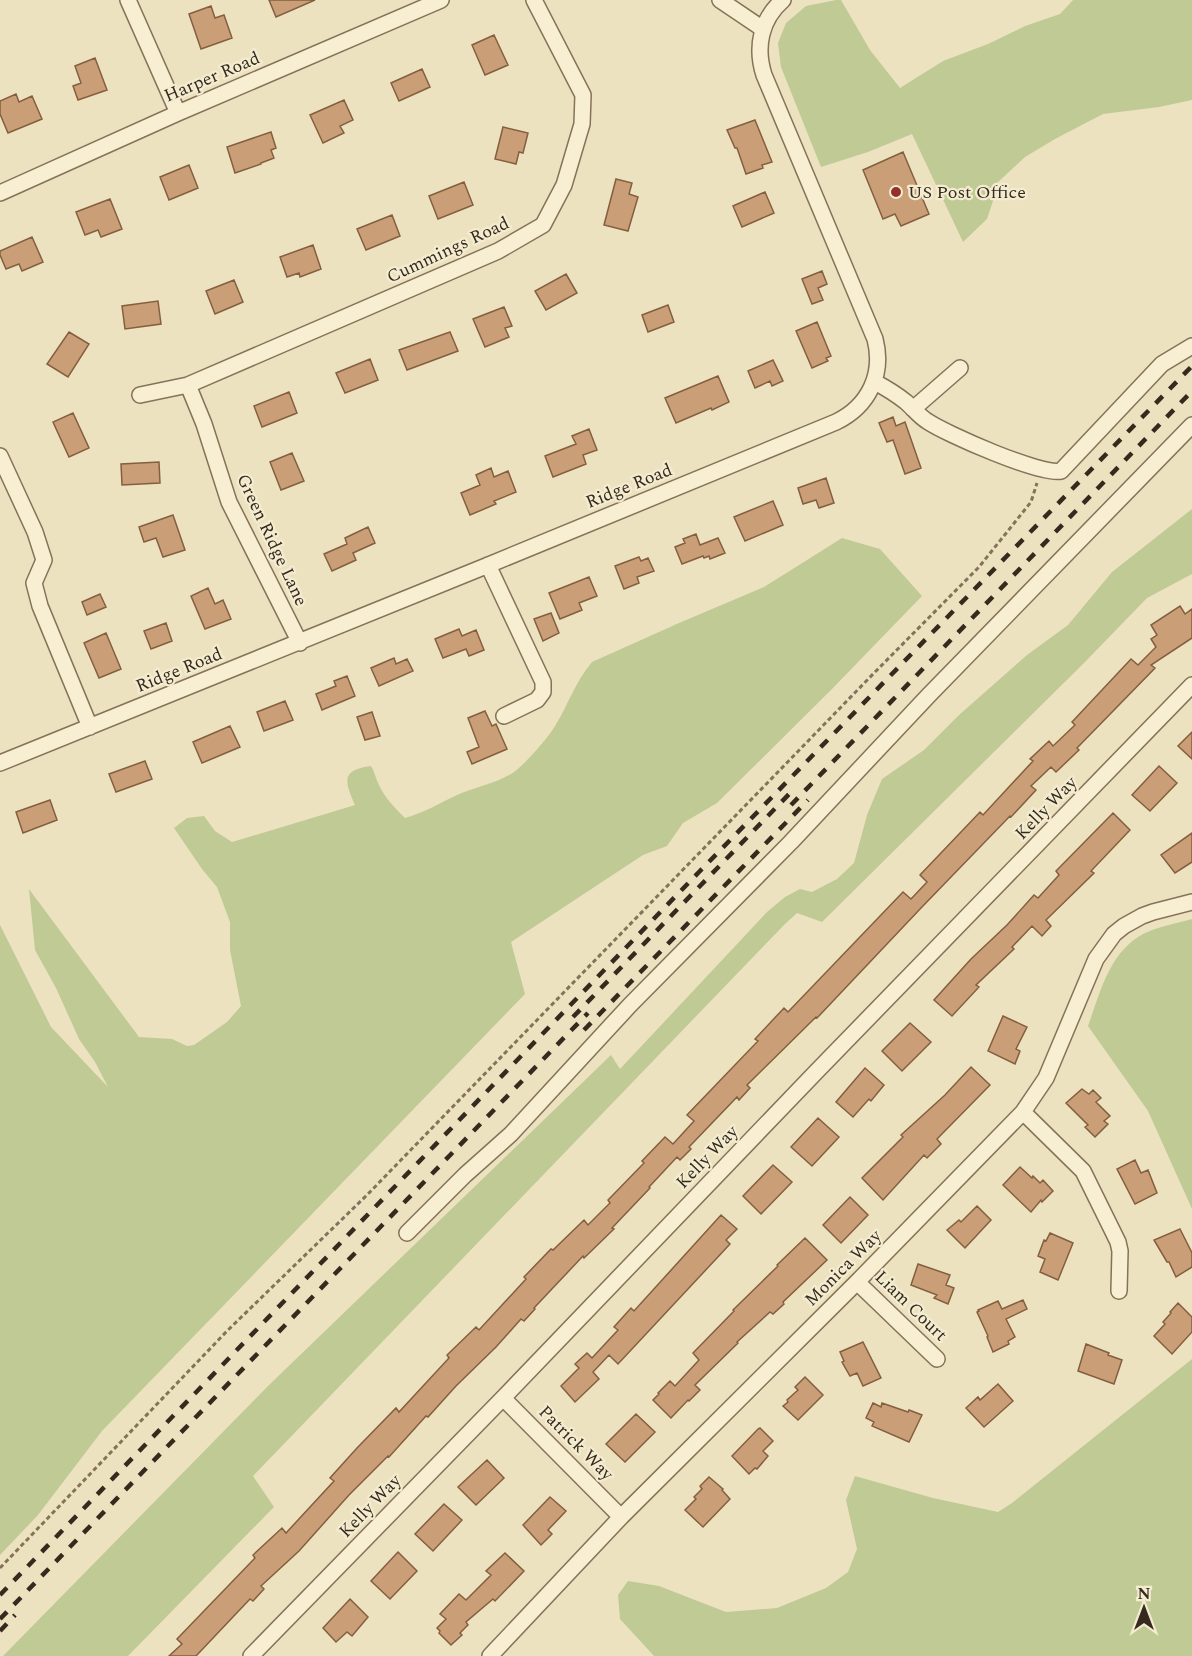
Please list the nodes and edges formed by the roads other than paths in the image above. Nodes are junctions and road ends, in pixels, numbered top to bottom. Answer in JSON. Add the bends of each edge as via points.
{"nodes":[{"id":1,"x":128,"y":0,"type":"edge"},
{"id":2,"x":441,"y":0,"type":"edge"},
{"id":3,"x":534,"y":0,"type":"edge"},
{"id":4,"x":720,"y":0,"type":"edge"},
{"id":5,"x":783,"y":0,"type":"edge"},
{"id":6,"x":763,"y":29,"type":"junction"},
{"id":7,"x":178,"y":113,"type":"junction"},
{"id":8,"x":0,"y":194,"type":"edge"},
{"id":9,"x":1192,"y":346,"type":"edge"},
{"id":10,"x":960,"y":368,"type":"dead end"},
{"id":11,"x":875,"y":382,"type":"junction"},
{"id":12,"x":188,"y":385,"type":"junction"},
{"id":13,"x":140,"y":395,"type":"dead end"},
{"id":14,"x":913,"y":409,"type":"junction"},
{"id":15,"x":1192,"y":425,"type":"edge"},
{"id":16,"x":0,"y":456,"type":"edge"},
{"id":17,"x":488,"y":565,"type":"junction"},
{"id":18,"x":300,"y":643,"type":"junction"},
{"id":19,"x":1192,"y":686,"type":"edge"},
{"id":20,"x":504,"y":716,"type":"dead end"},
{"id":21,"x":90,"y":727,"type":"junction"},
{"id":22,"x":0,"y":763,"type":"edge"},
{"id":23,"x":1192,"y":902,"type":"edge"},
{"id":24,"x":1023,"y":1112,"type":"junction"},
{"id":25,"x":407,"y":1233,"type":"dead end"},
{"id":26,"x":857,"y":1282,"type":"junction"},
{"id":27,"x":1119,"y":1291,"type":"dead end"},
{"id":28,"x":937,"y":1359,"type":"dead end"},
{"id":29,"x":503,"y":1398,"type":"junction"},
{"id":30,"x":621,"y":1517,"type":"junction"},
{"id":31,"x":252,"y":1656,"type":"edge"},
{"id":32,"x":490,"y":1656,"type":"edge"}],
"edges":[{"from":1,"to":7,"type":"street"},
{"from":2,"to":7,"type":"street","name":"Harper Road"},
{"from":3,"to":12,"type":"street","name":"Cummings Road","via":[[583,95],[582,124],[564,185],[543,225],[498,251]]},
{"from":4,"to":6,"type":"street"},
{"from":5,"to":6,"type":"street","name":"Ridge Road","via":[[773,9]]},
{"from":6,"to":11,"type":"street","name":"Ridge Road","via":[[759,54],[764,75],[875,339],[879,359]]},
{"from":7,"to":8,"type":"street","name":"Harper Road"},
{"from":9,"to":14,"type":"street","via":[[1162,364],[1061,471],[1038,469],[952,435]]},
{"from":10,"to":14,"type":"street"},
{"from":11,"to":14,"type":"street"},
{"from":11,"to":17,"type":"street","name":"Ridge Road","via":[[863,402],[842,419]]},
{"from":12,"to":13,"type":"street","name":"Cummings Road"},
{"from":12,"to":18,"type":"street","name":"Green Ridge Lane","via":[[229,502]]},
{"from":15,"to":25,"type":"street","via":[[510,1134]]},
{"from":16,"to":21,"type":"street","via":[[44,560],[34,583],[40,606]]},
{"from":17,"to":18,"type":"street","name":"Ridge Road"},
{"from":17,"to":20,"type":"street","via":[[543,682],[543,692],[537,700]]},
{"from":18,"to":21,"type":"street","name":"Ridge Road"},
{"from":19,"to":29,"type":"street","name":"Kelly Way"},
{"from":21,"to":22,"type":"street","name":"Ridge Road"},
{"from":23,"to":24,"type":"street","name":"Monica Way","via":[[1142,916],[1109,940],[1096,959],[1046,1078]]},
{"from":24,"to":26,"type":"street","name":"Monica Way"},
{"from":24,"to":27,"type":"street","via":[[1088,1178],[1118,1242]]},
{"from":26,"to":28,"type":"street","name":"Liam Court"},
{"from":26,"to":30,"type":"street","name":"Monica Way"},
{"from":29,"to":30,"type":"street","name":"Patrick Way"},
{"from":29,"to":31,"type":"street","name":"Kelly Way"},
{"from":30,"to":32,"type":"street","name":"Monica Way"}]}
